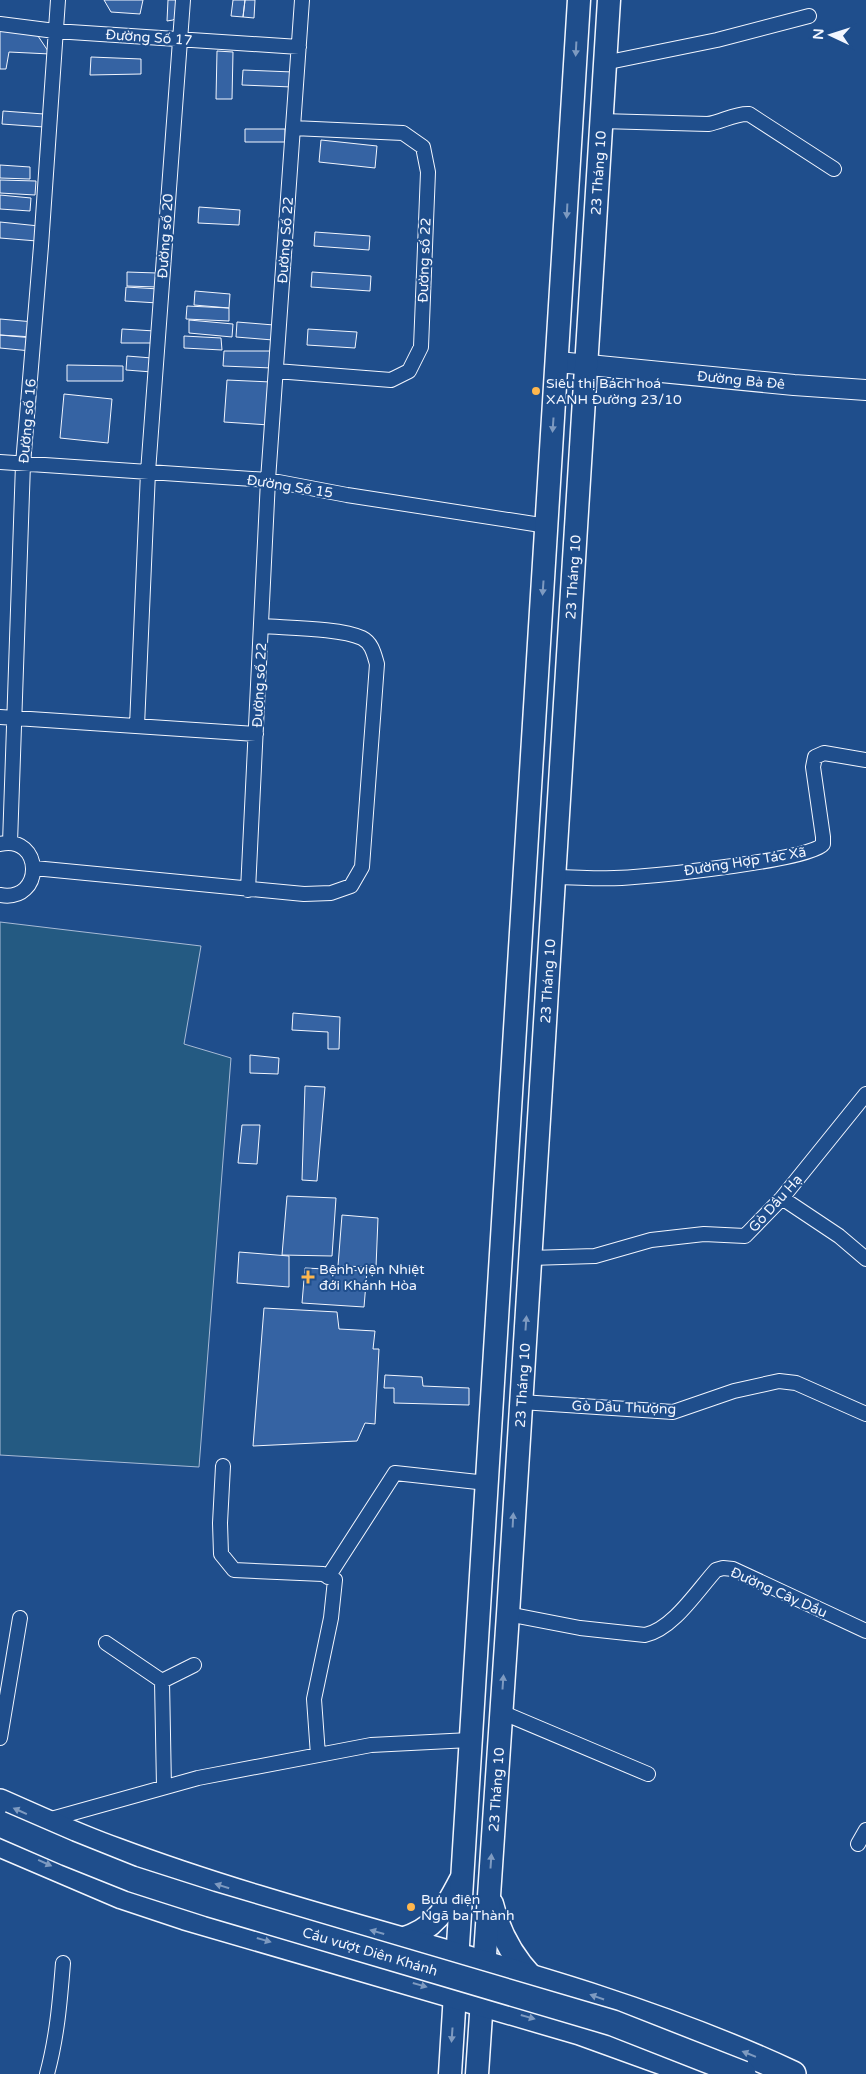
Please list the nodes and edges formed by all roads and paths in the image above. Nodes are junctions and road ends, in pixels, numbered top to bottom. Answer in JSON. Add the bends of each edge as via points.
{"nodes":[{"id":1,"x":58,"y":0,"type":"edge"},
{"id":2,"x":183,"y":0,"type":"edge"},
{"id":3,"x":302,"y":0,"type":"edge"},
{"id":4,"x":579,"y":0,"type":"edge"},
{"id":5,"x":609,"y":0,"type":"edge"},
{"id":6,"x":809,"y":16,"type":"dead end"},
{"id":7,"x":0,"y":24,"type":"edge"},
{"id":8,"x":55,"y":31,"type":"junction"},
{"id":9,"x":180,"y":38,"type":"junction"},
{"id":10,"x":299,"y":47,"type":"junction"},
{"id":11,"x":604,"y":63,"type":"junction"},
{"id":12,"x":601,"y":121,"type":"junction"},
{"id":13,"x":293,"y":128,"type":"junction"},
{"id":14,"x":834,"y":169,"type":"dead end"},
{"id":15,"x":558,"y":362,"type":"junction"},
{"id":16,"x":585,"y":364,"type":"junction"},
{"id":17,"x":276,"y":371,"type":"junction"},
{"id":18,"x":866,"y":390,"type":"edge"},
{"id":19,"x":0,"y":462,"type":"edge"},
{"id":20,"x":23,"y":464,"type":"junction"},
{"id":21,"x":148,"y":472,"type":"junction"},
{"id":22,"x":268,"y":480,"type":"junction"},
{"id":23,"x":547,"y":526,"type":"junction"},
{"id":24,"x":262,"y":626,"type":"junction"},
{"id":25,"x":0,"y":717,"type":"edge"},
{"id":26,"x":137,"y":726,"type":"junction"},
{"id":27,"x":256,"y":734,"type":"junction"},
{"id":28,"x":866,"y":760,"type":"edge"},
{"id":29,"x":5,"y":844,"type":"edge"},
{"id":30,"x":34,"y":868,"type":"junction"},
{"id":31,"x":554,"y":877,"type":"junction"},
{"id":32,"x":248,"y":890,"type":"junction"},
{"id":33,"x":0,"y":895,"type":"edge"},
{"id":34,"x":866,"y":1094,"type":"edge"},
{"id":35,"x":782,"y":1198,"type":"junction"},
{"id":36,"x":530,"y":1258,"type":"junction"},
{"id":37,"x":866,"y":1259,"type":"edge"},
{"id":38,"x":520,"y":1402,"type":"junction"},
{"id":39,"x":866,"y":1414,"type":"edge"},
{"id":40,"x":223,"y":1466,"type":"dead end"},
{"id":41,"x":487,"y":1483,"type":"junction"},
{"id":42,"x":328,"y":1577,"type":"junction"},
{"id":43,"x":508,"y":1614,"type":"junction"},
{"id":44,"x":20,"y":1618,"type":"dead end"},
{"id":45,"x":866,"y":1631,"type":"edge"},
{"id":46,"x":106,"y":1643,"type":"dead end"},
{"id":47,"x":194,"y":1665,"type":"dead end"},
{"id":48,"x":162,"y":1681,"type":"junction"},
{"id":49,"x":501,"y":1712,"type":"junction"},
{"id":50,"x":0,"y":1738,"type":"edge"},
{"id":51,"x":470,"y":1740,"type":"junction"},
{"id":52,"x":318,"y":1755,"type":"junction"},
{"id":53,"x":648,"y":1774,"type":"dead end"},
{"id":54,"x":164,"y":1787,"type":"junction"},
{"id":55,"x":0,"y":1802,"type":"edge"},
{"id":56,"x":44,"y":1821,"type":"junction"},
{"id":57,"x":0,"y":1824,"type":"edge"},
{"id":58,"x":866,"y":1830,"type":"edge"},
{"id":59,"x":0,"y":1844,"type":"edge"},
{"id":60,"x":858,"y":1844,"type":"dead end"},
{"id":61,"x":463,"y":1876,"type":"junction"},
{"id":62,"x":488,"y":1892,"type":"junction"},
{"id":63,"x":402,"y":1939,"type":"junction"},
{"id":64,"x":458,"y":1955,"type":"junction"},
{"id":65,"x":484,"y":1962,"type":"junction"},
{"id":66,"x":63,"y":1963,"type":"dead end"},
{"id":67,"x":532,"y":1977,"type":"junction"},
{"id":68,"x":455,"y":1995,"type":"junction"},
{"id":69,"x":481,"y":2003,"type":"junction"},
{"id":70,"x":46,"y":2074,"type":"edge"},
{"id":71,"x":450,"y":2074,"type":"edge"},
{"id":72,"x":477,"y":2074,"type":"edge"},
{"id":73,"x":696,"y":2074,"type":"edge"},
{"id":74,"x":743,"y":2074,"type":"edge"},
{"id":75,"x":793,"y":2074,"type":"edge"}],
"edges":[{"from":1,"to":8,"type":"street","name":"Đường số 16"},
{"from":2,"to":9,"type":"street","name":"Đường số 20"},
{"from":3,"to":10,"type":"street","name":"Đường Số 22"},
{"from":4,"to":15,"type":"main road","name":"23 Tháng 10","one_way":true},
{"from":5,"to":11,"type":"main road","name":"23 Tháng 10"},
{"from":6,"to":11,"type":"street","via":[[717,40]]},
{"from":7,"to":8,"type":"street","name":"Đường Số 17"},
{"from":8,"to":9,"type":"street","name":"Đường Số 17"},
{"from":8,"to":20,"type":"street","name":"Đường số 16"},
{"from":9,"to":10,"type":"street","name":"Đường Số 17"},
{"from":9,"to":21,"type":"street","name":"Đường số 20"},
{"from":10,"to":13,"type":"street","name":"Đường Số 22"},
{"from":11,"to":12,"type":"main road","name":"23 Tháng 10"},
{"from":12,"to":14,"type":"street","via":[[708,124],[749,114]]},
{"from":12,"to":16,"type":"main road","name":"23 Tháng 10"},
{"from":13,"to":17,"type":"street","name":"Đường Số 22"},
{"from":13,"to":17,"type":"street","name":"Đường số 22","via":[[403,133],[423,147],[428,172],[421,347],[409,370],[391,380]]},
{"from":15,"to":16,"type":"street","name":"Đường Bà Đê"},
{"from":15,"to":23,"type":"main road","name":"23 Tháng 10","one_way":true},
{"from":16,"to":18,"type":"street","name":"Đường Bà Đê"},
{"from":16,"to":31,"type":"main road","name":"23 Tháng 10"},
{"from":17,"to":22,"type":"street","name":"Đường Số 22"},
{"from":19,"to":20,"type":"street","name":"Đường Số 15"},
{"from":20,"to":21,"type":"street","name":"Đường Số 15"},
{"from":20,"to":29,"type":"street","name":"Đường số 16"},
{"from":21,"to":22,"type":"street","name":"Đường Số 15"},
{"from":21,"to":26,"type":"street","name":"Đường số 20"},
{"from":22,"to":23,"type":"street","name":"Đường Số 15"},
{"from":22,"to":24,"type":"street","name":"Đường số 22"},
{"from":23,"to":41,"type":"main road","name":"23 Tháng 10","one_way":true},
{"from":24,"to":27,"type":"street","name":"Đường số 22"},
{"from":24,"to":32,"type":"street","via":[[344,633],[363,638],[373,649],[377,664],[362,868],[351,886],[331,893]]},
{"from":25,"to":26,"type":"street"},
{"from":26,"to":27,"type":"street"},
{"from":27,"to":32,"type":"street","name":"Đường số 22"},
{"from":28,"to":31,"type":"street","name":"Đường Hợp Tác Xã","via":[[824,753],[815,756],[813,767],[823,837],[823,844],[817,850],[757,862],[632,878]]},
{"from":29,"to":30,"type":"street","via":[[19,845],[27,851]]},
{"from":30,"to":32,"type":"street"},
{"from":30,"to":33,"type":"street","via":[[24,891],[16,895]]},
{"from":31,"to":36,"type":"main road","name":"23 Tháng 10"},
{"from":34,"to":35,"type":"street","name":"Gò Dầu Hạ"},
{"from":35,"to":36,"type":"street","name":"Gò Dầu Hạ","via":[[745,1236],[704,1234],[651,1240],[595,1256]]},
{"from":35,"to":37,"type":"street","via":[[839,1236]]},
{"from":38,"to":36,"type":"main road","name":"23 Tháng 10","one_way":true},
{"from":38,"to":39,"type":"street","name":"Gò Dầu Thượng","via":[[673,1412],[734,1391],[779,1381],[796,1383]]},
{"from":43,"to":38,"type":"main road","name":"23 Tháng 10","one_way":true},
{"from":40,"to":42,"type":"street","via":[[221,1554],[234,1570],[323,1574]]},
{"from":41,"to":42,"type":"street","via":[[395,1474]]},
{"from":41,"to":51,"type":"main road","name":"23 Tháng 10"},
{"from":42,"to":52,"type":"street","via":[[335,1580],[331,1618],[314,1699]]},
{"from":43,"to":45,"type":"street","name":"Đường Cây Dầu","via":[[580,1628],[645,1635],[666,1626],[716,1570],[722,1568],[733,1569]]},
{"from":49,"to":43,"type":"main road","name":"23 Tháng 10","one_way":true},
{"from":44,"to":50,"type":"street"},
{"from":46,"to":48,"type":"street"},
{"from":47,"to":48,"type":"street"},
{"from":48,"to":54,"type":"street"},
{"from":49,"to":53,"type":"street"},
{"from":62,"to":49,"type":"main road","name":"23 Tháng 10","one_way":true},
{"from":51,"to":52,"type":"street","via":[[388,1743]]},
{"from":51,"to":61,"type":"main road","name":"23 Tháng 10"},
{"from":52,"to":54,"type":"street"},
{"from":54,"to":56,"type":"street"},
{"from":56,"to":55,"type":"highway","one_way":true},
{"from":63,"to":56,"type":"highway","one_way":true,"via":[[185,1875]]},
{"from":57,"to":74,"type":"highway","name":"Cầu vượt Diên Khánh","bridge":true,"via":[[132,1879],[613,2024]]},
{"from":58,"to":60,"type":"street"},
{"from":59,"to":68,"type":"highway","one_way":true,"via":[[122,1896],[167,1911]]},
{"from":61,"to":63,"type":"main road","via":[[436,1921],[420,1933]]},
{"from":61,"to":64,"type":"main road","name":"23 Tháng 10"},
{"from":62,"to":65,"type":"main road","name":"23 Tháng 10"},
{"from":62,"to":67,"type":"main road","via":[[502,1935]]},
{"from":63,"to":64,"type":"highway"},
{"from":64,"to":65,"type":"highway"},
{"from":64,"to":68,"type":"main road","name":"23 Tháng 10"},
{"from":65,"to":67,"type":"highway"},
{"from":65,"to":69,"type":"main road","name":"23 Tháng 10"},
{"from":66,"to":70,"type":"street","via":[[55,2047]]},
{"from":75,"to":67,"type":"highway","one_way":true,"via":[[679,2026]]},
{"from":68,"to":69,"type":"highway"},
{"from":68,"to":71,"type":"main road","name":"23 Tháng 10","one_way":true},
{"from":69,"to":72,"type":"main road","name":"23 Tháng 10"},
{"from":69,"to":73,"type":"highway","one_way":true,"via":[[580,2032]]}]}
